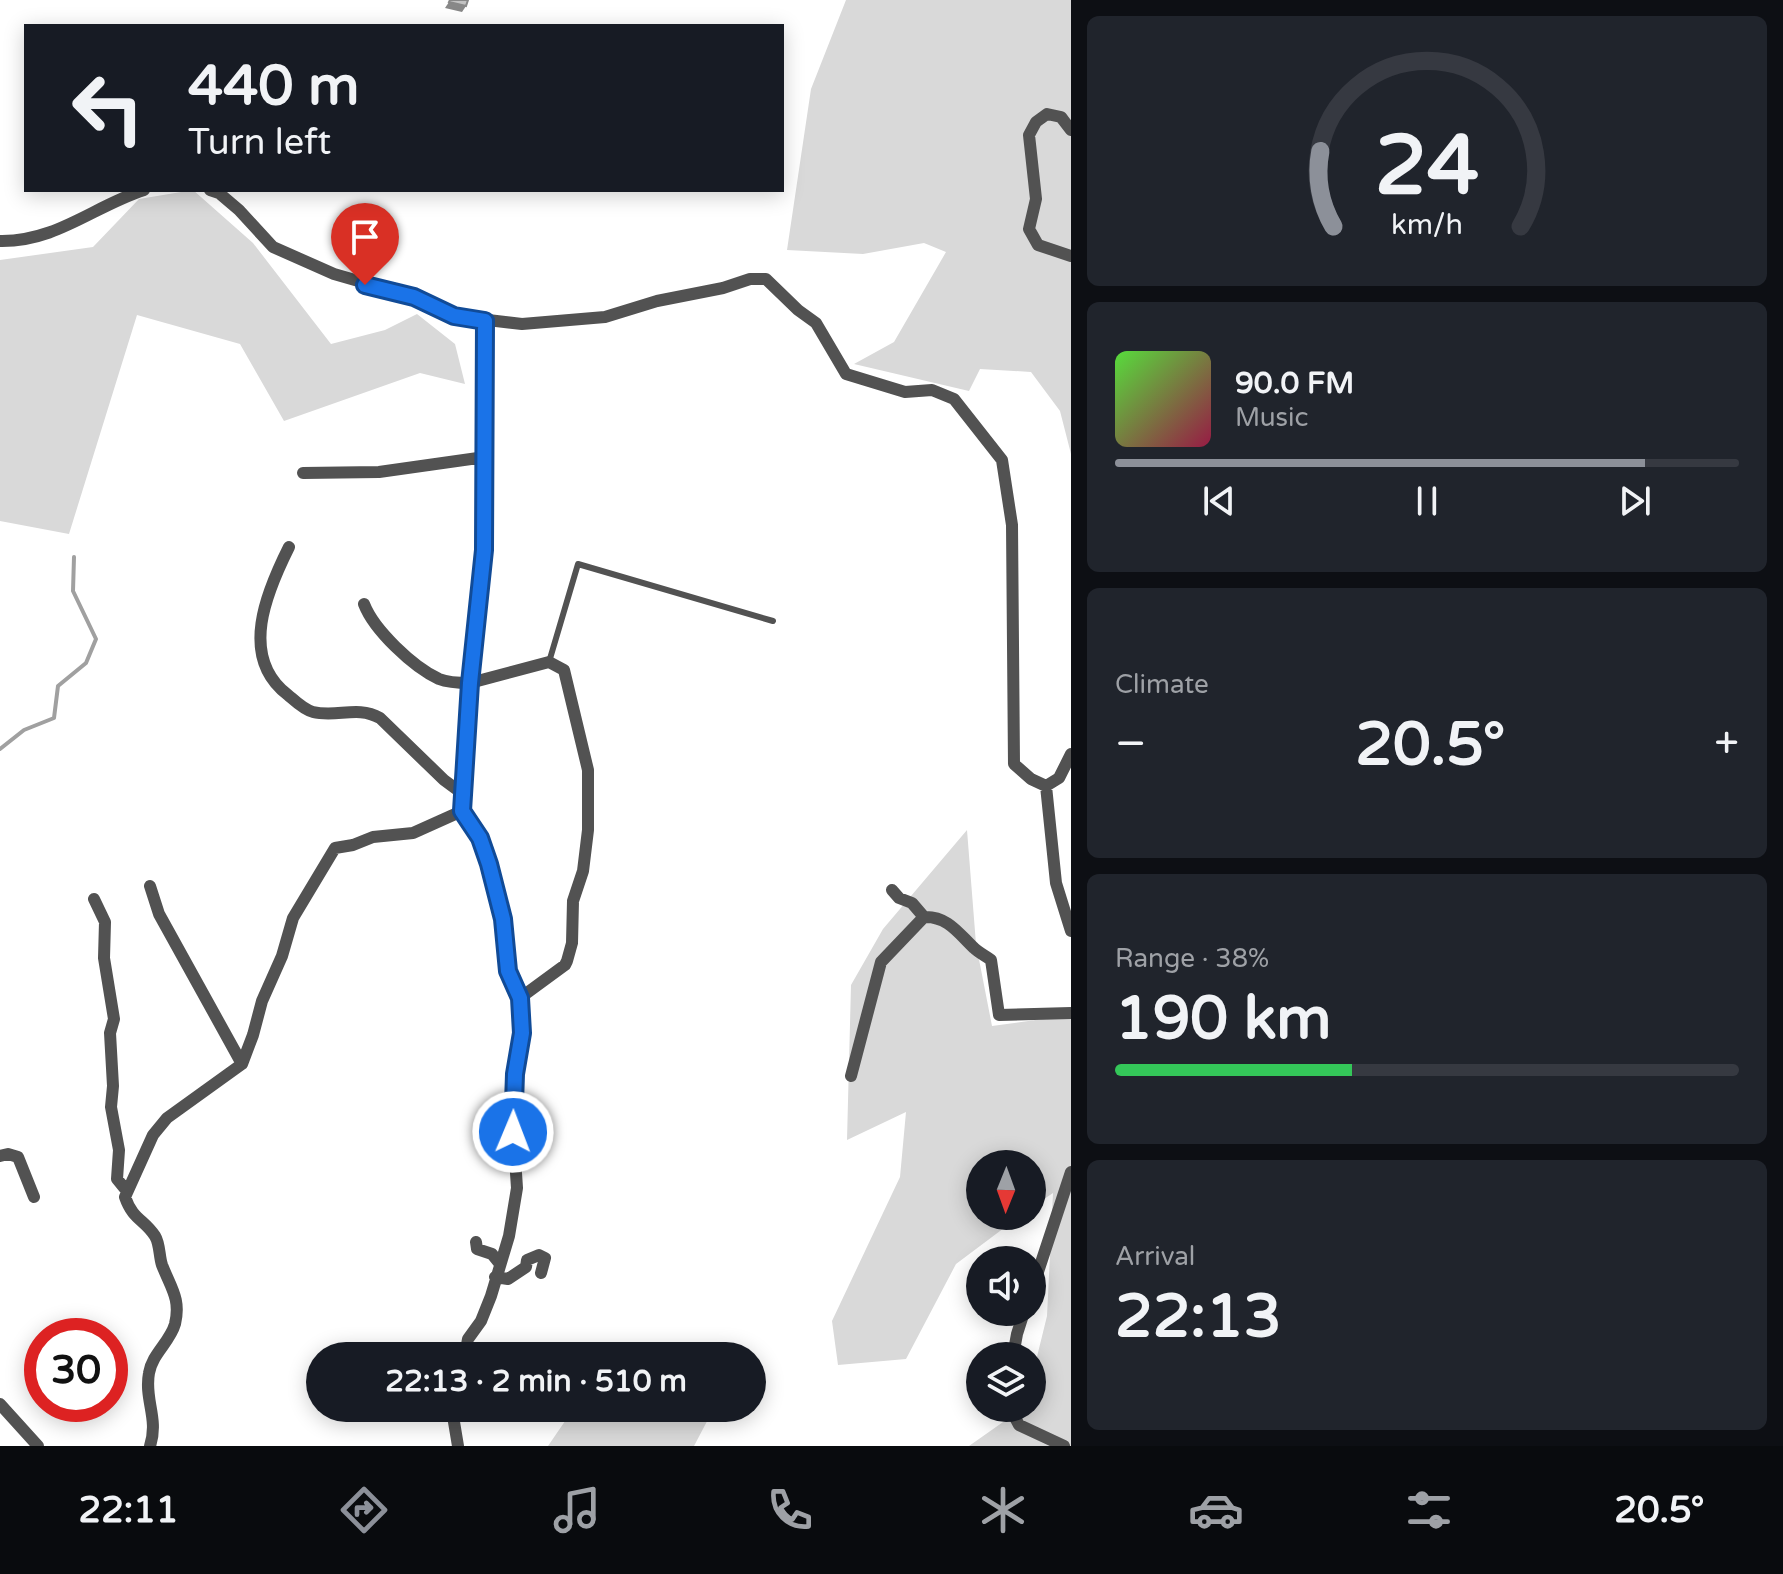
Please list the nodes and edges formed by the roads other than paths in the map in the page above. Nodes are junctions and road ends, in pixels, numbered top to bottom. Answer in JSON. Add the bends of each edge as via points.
{"nodes":[{"id":1,"x":1071,"y":130,"type":"edge"},
{"id":2,"x":138,"y":192,"type":"edge"},
{"id":3,"x":216,"y":192,"type":"edge"},
{"id":4,"x":0,"y":241,"type":"edge"},
{"id":5,"x":1071,"y":256,"type":"edge"},
{"id":6,"x":485,"y":321,"type":"junction"},
{"id":7,"x":485,"y":457,"type":"junction"},
{"id":8,"x":303,"y":473,"type":"dead end"},
{"id":9,"x":289,"y":547,"type":"dead end"},
{"id":10,"x":364,"y":604,"type":"dead end"},
{"id":11,"x":773,"y":621,"type":"dead end"},
{"id":12,"x":549,"y":662,"type":"junction"},
{"id":13,"x":470,"y":683,"type":"junction"},
{"id":14,"x":1071,"y":754,"type":"edge"},
{"id":15,"x":1046,"y":786,"type":"junction"},
{"id":16,"x":463,"y":794,"type":"junction"},
{"id":17,"x":462,"y":811,"type":"junction"},
{"id":18,"x":150,"y":886,"type":"dead end"},
{"id":19,"x":892,"y":890,"type":"dead end"},
{"id":20,"x":94,"y":899,"type":"dead end"},
{"id":21,"x":924,"y":917,"type":"junction"},
{"id":22,"x":1071,"y":931,"type":"edge"},
{"id":23,"x":520,"y":998,"type":"junction"},
{"id":24,"x":1071,"y":1013,"type":"edge"},
{"id":25,"x":242,"y":1064,"type":"junction"},
{"id":26,"x":851,"y":1076,"type":"dead end"},
{"id":27,"x":0,"y":1156,"type":"edge"},
{"id":28,"x":1071,"y":1172,"type":"edge"},
{"id":29,"x":126,"y":1190,"type":"junction"},
{"id":30,"x":34,"y":1197,"type":"dead end"},
{"id":31,"x":476,"y":1242,"type":"dead end"},
{"id":32,"x":1046,"y":1248,"type":"edge"},
{"id":33,"x":500,"y":1264,"type":"junction"},
{"id":34,"x":541,"y":1273,"type":"dead end"},
{"id":35,"x":495,"y":1277,"type":"junction"},
{"id":36,"x":467,"y":1342,"type":"edge"},
{"id":37,"x":0,"y":1404,"type":"edge"},
{"id":38,"x":454,"y":1422,"type":"edge"},
{"id":39,"x":1017,"y":1422,"type":"edge"},
{"id":40,"x":38,"y":1446,"type":"edge"},
{"id":41,"x":150,"y":1446,"type":"edge"},
{"id":42,"x":458,"y":1446,"type":"edge"},
{"id":43,"x":1064,"y":1446,"type":"edge"}],
"edges":[{"from":1,"to":5,"type":"street","via":[[1061,117],[1047,114],[1029,135],[1036,199],[1029,229],[1038,245]]},
{"from":2,"to":4,"type":"street","via":[[63,228],[24,241]]},
{"from":3,"to":6,"type":"street","via":[[273,247],[454,316]]},
{"from":6,"to":7,"type":"street"},
{"from":6,"to":15,"type":"street","via":[[522,324],[605,317],[766,279],[816,323],[846,374],[905,392],[932,390],[954,399],[1002,460],[1012,525],[1014,764]]},
{"from":7,"to":8,"type":"street","via":[[379,472]]},
{"from":7,"to":13,"type":"street","via":[[484,550]]},
{"from":9,"to":16,"type":"street","via":[[270,585],[261,625],[266,670],[279,688],[309,711],[369,711]]},
{"from":10,"to":13,"type":"street","via":[[380,631],[418,666],[439,679]]},
{"from":11,"to":12,"type":"lane","via":[[578,564]]},
{"from":12,"to":13,"type":"street"},
{"from":12,"to":23,"type":"street","via":[[564,670],[578,723],[588,770],[588,830],[567,961]]},
{"from":13,"to":16,"type":"street"},
{"from":14,"to":15,"type":"street","via":[[1059,778]]},
{"from":15,"to":22,"type":"street","via":[[1056,883]]},
{"from":16,"to":17,"type":"street"},
{"from":17,"to":23,"type":"street","via":[[489,864],[503,919],[508,971]]},
{"from":17,"to":25,"type":"street","via":[[413,833],[335,848],[293,918]]},
{"from":18,"to":25,"type":"street","via":[[159,914]]},
{"from":19,"to":21,"type":"street"},
{"from":20,"to":29,"type":"street","via":[[105,922],[104,958],[114,1019],[111,1107],[119,1150],[117,1179]]},
{"from":21,"to":24,"type":"street","via":[[948,922],[991,960],[999,1015]]},
{"from":21,"to":26,"type":"street","via":[[881,962]]},
{"from":23,"to":33,"type":"street","via":[[522,1033],[512,1113],[517,1188]]},
{"from":25,"to":29,"type":"street","via":[[167,1118]]},
{"from":27,"to":30,"type":"street","via":[[18,1157]]},
{"from":28,"to":32,"type":"street"},
{"from":29,"to":41,"type":"street","via":[[129,1209],[157,1239],[178,1306],[174,1329],[149,1372],[156,1425]]},
{"from":31,"to":33,"type":"street","via":[[477,1249],[492,1254]]},
{"from":33,"to":35,"type":"street"},
{"from":34,"to":35,"type":"street","via":[[545,1258],[539,1255],[508,1279]]},
{"from":35,"to":36,"type":"street","via":[[481,1321]]},
{"from":37,"to":40,"type":"street"},
{"from":38,"to":42,"type":"street"},
{"from":39,"to":43,"type":"street"}]}
